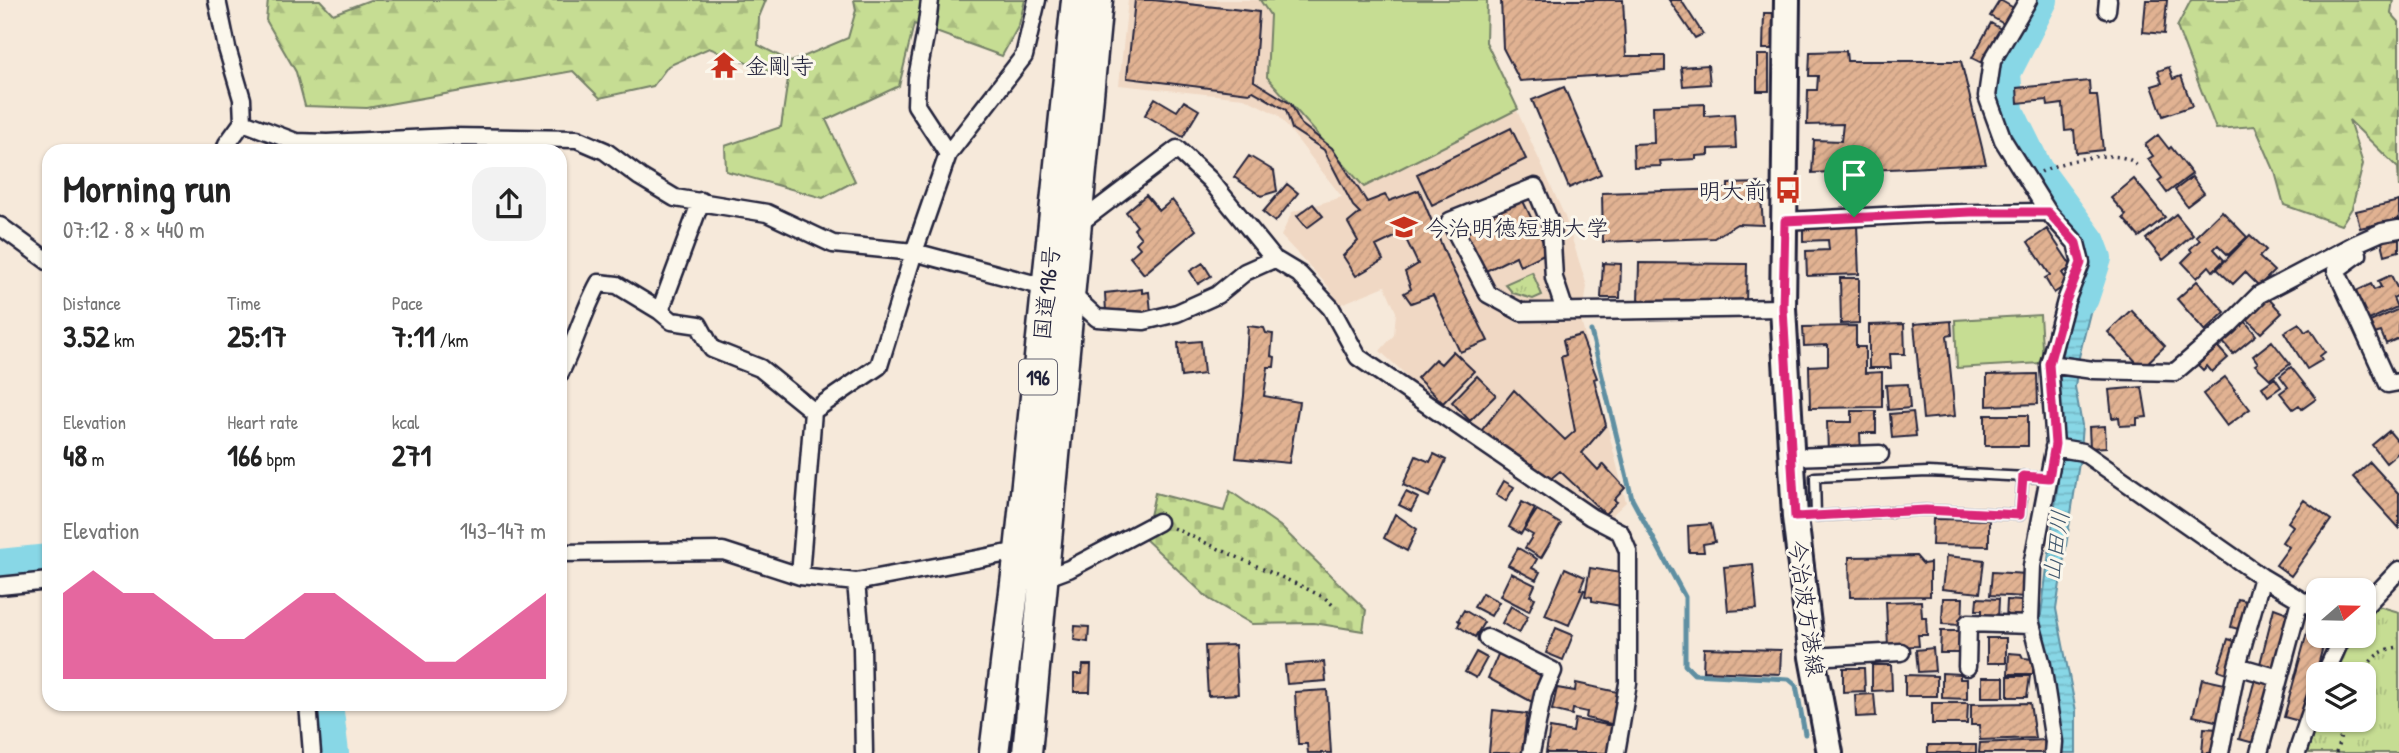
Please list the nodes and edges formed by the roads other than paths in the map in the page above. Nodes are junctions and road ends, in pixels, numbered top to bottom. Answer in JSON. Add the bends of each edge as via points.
{"nodes":[{"id":1,"x":218,"y":0,"type":"edge"},
{"id":2,"x":930,"y":0,"type":"edge"},
{"id":3,"x":1037,"y":0,"type":"edge"},
{"id":4,"x":1076,"y":0,"type":"edge"},
{"id":5,"x":1098,"y":0,"type":"edge"},
{"id":6,"x":1787,"y":0,"type":"edge"},
{"id":7,"x":2028,"y":0,"type":"edge"},
{"id":8,"x":243,"y":122,"type":"junction"},
{"id":9,"x":227,"y":144,"type":"edge"},
{"id":10,"x":948,"y":154,"type":"junction"},
{"id":11,"x":701,"y":201,"type":"junction"},
{"id":12,"x":2048,"y":212,"type":"junction"},
{"id":13,"x":1785,"y":221,"type":"junction"},
{"id":14,"x":1077,"y":225,"type":"junction"},
{"id":15,"x":0,"y":226,"type":"edge"},
{"id":16,"x":2399,"y":229,"type":"edge"},
{"id":17,"x":2355,"y":244,"type":"junction"},
{"id":18,"x":914,"y":252,"type":"junction"},
{"id":19,"x":42,"y":257,"type":"edge"},
{"id":20,"x":1274,"y":259,"type":"junction"},
{"id":21,"x":1059,"y":290,"type":"junction"},
{"id":22,"x":1783,"y":308,"type":"junction"},
{"id":23,"x":660,"y":311,"type":"junction"},
{"id":24,"x":1565,"y":312,"type":"junction"},
{"id":25,"x":567,"y":358,"type":"edge"},
{"id":26,"x":2049,"y":364,"type":"junction"},
{"id":27,"x":2399,"y":382,"type":"edge"},
{"id":28,"x":813,"y":411,"type":"junction"},
{"id":29,"x":2055,"y":447,"type":"junction"},
{"id":30,"x":1880,"y":454,"type":"dead end"},
{"id":31,"x":1792,"y":457,"type":"junction"},
{"id":32,"x":2023,"y":476,"type":"junction"},
{"id":33,"x":2049,"y":478,"type":"junction"},
{"id":34,"x":1806,"y":516,"type":"junction"},
{"id":35,"x":1158,"y":522,"type":"road end"},
{"id":36,"x":1019,"y":551,"type":"junction"},
{"id":37,"x":567,"y":553,"type":"edge"},
{"id":38,"x":2399,"y":570,"type":"edge"},
{"id":39,"x":800,"y":576,"type":"junction"},
{"id":40,"x":2262,"y":577,"type":"junction"},
{"id":41,"x":1042,"y":579,"type":"junction"},
{"id":42,"x":42,"y":582,"type":"edge"},
{"id":43,"x":856,"y":582,"type":"junction"},
{"id":44,"x":0,"y":586,"type":"edge"},
{"id":45,"x":2376,"y":594,"type":"edge"},
{"id":46,"x":2301,"y":600,"type":"junction"},
{"id":47,"x":2306,"y":603,"type":"edge"},
{"id":48,"x":2031,"y":625,"type":"junction"},
{"id":49,"x":1487,"y":638,"type":"dead end"},
{"id":50,"x":1901,"y":652,"type":"dead end"},
{"id":51,"x":1812,"y":657,"type":"junction"},
{"id":52,"x":2238,"y":666,"type":"junction"},
{"id":53,"x":1967,"y":667,"type":"dead end"},
{"id":54,"x":2279,"y":678,"type":"junction"},
{"id":55,"x":308,"y":711,"type":"edge"},
{"id":56,"x":2306,"y":726,"type":"edge"},
{"id":57,"x":312,"y":753,"type":"edge"},
{"id":58,"x":864,"y":753,"type":"edge"},
{"id":59,"x":994,"y":753,"type":"edge"},
{"id":60,"x":1027,"y":753,"type":"edge"},
{"id":61,"x":1531,"y":753,"type":"edge"},
{"id":62,"x":1616,"y":753,"type":"edge"},
{"id":63,"x":1830,"y":753,"type":"edge"},
{"id":64,"x":2053,"y":753,"type":"edge"},
{"id":65,"x":2220,"y":753,"type":"edge"},
{"id":66,"x":2259,"y":753,"type":"edge"},
{"id":67,"x":2297,"y":753,"type":"edge"}],
"edges":[{"from":1,"to":8,"type":"street","via":[[242,99]]},
{"from":2,"to":10,"type":"street","via":[[916,78],[916,105]]},
{"from":3,"to":10,"type":"street","via":[[1024,56]]},
{"from":4,"to":21,"type":"highway","name":"国道196号","number":"196"},
{"from":5,"to":14,"type":"highway","name":"国道196号","number":"196"},
{"from":6,"to":13,"type":"main road","name":"今治波方港線"},
{"from":7,"to":12,"type":"street","via":[[1992,61],[1987,96],[2003,140]]},
{"from":8,"to":9,"type":"street"},
{"from":8,"to":11,"type":"street","via":[[296,142],[577,139],[605,150],[675,198]]},
{"from":10,"to":18,"type":"street"},
{"from":11,"to":18,"type":"street","via":[[767,213],[833,244]]},
{"from":11,"to":23,"type":"street"},
{"from":12,"to":13,"type":"street"},
{"from":12,"to":26,"type":"street","via":[[2076,243],[2081,263]]},
{"from":13,"to":22,"type":"main road","name":"今治波方港線"},
{"from":14,"to":20,"type":"street","via":[[1177,149],[1210,180]]},
{"from":14,"to":21,"type":"highway","name":"国道196号","number":"196"},
{"from":15,"to":19,"type":"street"},
{"from":16,"to":17,"type":"street"},
{"from":17,"to":26,"type":"street","via":[[2260,294],[2175,372]]},
{"from":17,"to":27,"type":"street","via":[[2358,254],[2336,270],[2388,384]]},
{"from":18,"to":21,"type":"street"},
{"from":18,"to":28,"type":"street","via":[[879,366]]},
{"from":20,"to":21,"type":"street","via":[[1245,272],[1217,295],[1177,313],[1144,321],[1097,318]]},
{"from":20,"to":62,"type":"street","via":[[1299,274],[1331,308],[1358,357],[1591,517],[1620,532],[1628,551],[1628,683]]},
{"from":21,"to":36,"type":"highway","name":"国道196号","number":"196"},
{"from":21,"to":41,"type":"highway","name":"国道196号","number":"196"},
{"from":22,"to":24,"type":"street"},
{"from":22,"to":31,"type":"main road","name":"今治波方港線"},
{"from":23,"to":25,"type":"street","via":[[617,285],[598,283]]},
{"from":23,"to":28,"type":"street","via":[[672,321],[698,325],[712,349],[760,368]]},
{"from":24,"to":24,"type":"street","via":[[1521,312],[1488,294],[1450,221],[1535,187],[1551,225],[1554,278]]},
{"from":26,"to":29,"type":"street"},
{"from":28,"to":39,"type":"street"},
{"from":29,"to":33,"type":"street"},
{"from":29,"to":40,"type":"street","via":[[2082,452]]},
{"from":30,"to":31,"type":"street"},
{"from":31,"to":34,"type":"main road","name":"今治波方港線"},
{"from":32,"to":33,"type":"lane"},
{"from":32,"to":34,"type":"lane","via":[[1928,472],[1815,477]]},
{"from":32,"to":34,"type":"lane","via":[[2020,515],[1926,510]]},
{"from":33,"to":48,"type":"street","via":[[2032,566]]},
{"from":34,"to":51,"type":"main road","name":"今治波方港線"},
{"from":35,"to":41,"type":"street"},
{"from":36,"to":43,"type":"street"},
{"from":36,"to":59,"type":"highway","name":"国道196号","number":"196"},
{"from":37,"to":39,"type":"street","via":[[723,551]]},
{"from":38,"to":45,"type":"street"},
{"from":39,"to":43,"type":"street"},
{"from":40,"to":46,"type":"street"},
{"from":40,"to":52,"type":"street"},
{"from":41,"to":60,"type":"highway","name":"国道196号","number":"196"},
{"from":42,"to":44,"type":"street"},
{"from":43,"to":58,"type":"street"},
{"from":46,"to":47,"type":"street"},
{"from":46,"to":54,"type":"street"},
{"from":48,"to":53,"type":"street","via":[[1968,623]]},
{"from":48,"to":64,"type":"street","via":[[2042,665]]},
{"from":49,"to":61,"type":"street","via":[[1553,671],[1543,694]]},
{"from":50,"to":51,"type":"street"},
{"from":51,"to":63,"type":"main road","name":"今治波方港線"},
{"from":52,"to":54,"type":"street"},
{"from":52,"to":65,"type":"street"},
{"from":54,"to":66,"type":"street"},
{"from":55,"to":57,"type":"street"},
{"from":56,"to":67,"type":"street"}]}
